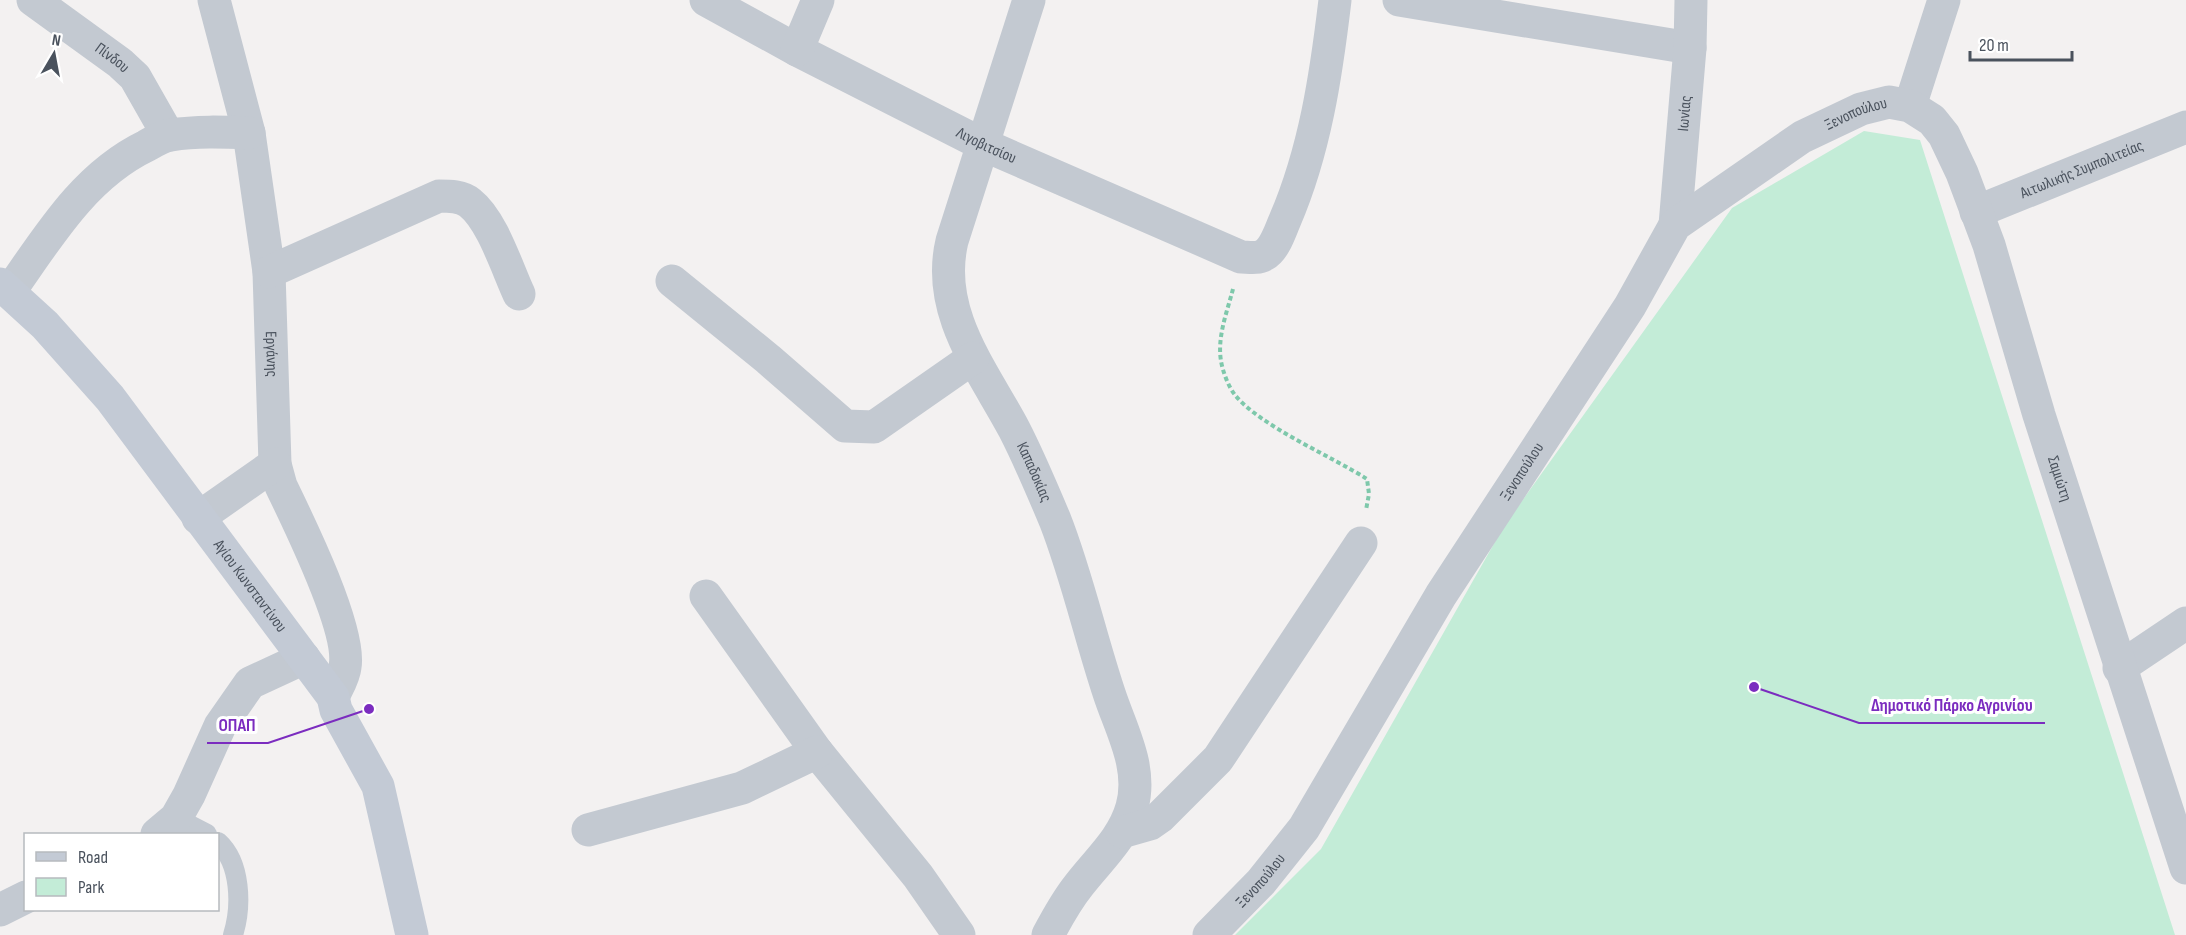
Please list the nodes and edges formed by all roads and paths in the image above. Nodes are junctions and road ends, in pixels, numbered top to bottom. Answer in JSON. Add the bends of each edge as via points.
{"nodes":[{"id":1,"x":33,"y":0,"type":"edge"},
{"id":2,"x":213,"y":0,"type":"edge"},
{"id":3,"x":706,"y":0,"type":"edge"},
{"id":4,"x":818,"y":0,"type":"edge"},
{"id":5,"x":1029,"y":0,"type":"edge"},
{"id":6,"x":1335,"y":0,"type":"edge"},
{"id":7,"x":1399,"y":0,"type":"edge"},
{"id":8,"x":1691,"y":0,"type":"edge"},
{"id":9,"x":1944,"y":0,"type":"edge"},
{"id":10,"x":1690,"y":48,"type":"junction"},
{"id":11,"x":797,"y":50,"type":"junction"},
{"id":12,"x":1910,"y":106,"type":"junction"},
{"id":13,"x":2186,"y":127,"type":"edge"},
{"id":14,"x":249,"y":133,"type":"junction"},
{"id":15,"x":168,"y":135,"type":"junction"},
{"id":16,"x":984,"y":146,"type":"junction"},
{"id":17,"x":1976,"y":212,"type":"junction"},
{"id":18,"x":1675,"y":225,"type":"junction"},
{"id":19,"x":1241,"y":257,"type":"junction"},
{"id":20,"x":269,"y":272,"type":"junction"},
{"id":21,"x":672,"y":281,"type":"dead end"},
{"id":22,"x":5,"y":288,"type":"edge"},
{"id":23,"x":519,"y":294,"type":"dead end"},
{"id":24,"x":973,"y":358,"type":"junction"},
{"id":25,"x":274,"y":464,"type":"junction"},
{"id":26,"x":198,"y":518,"type":"junction"},
{"id":27,"x":1361,"y":543,"type":"joint"},
{"id":28,"x":706,"y":596,"type":"dead end"},
{"id":29,"x":2186,"y":623,"type":"edge"},
{"id":30,"x":304,"y":658,"type":"junction"},
{"id":31,"x":2119,"y":668,"type":"junction"},
{"id":32,"x":333,"y":697,"type":"junction"},
{"id":33,"x":817,"y":752,"type":"junction"},
{"id":34,"x":167,"y":826,"type":"edge"},
{"id":35,"x":588,"y":830,"type":"dead end"},
{"id":36,"x":1122,"y":832,"type":"junction"},
{"id":37,"x":202,"y":833,"type":"edge"},
{"id":38,"x":219,"y":843,"type":"edge"},
{"id":39,"x":2186,"y":868,"type":"edge"},
{"id":40,"x":24,"y":898,"type":"edge"},
{"id":41,"x":0,"y":910,"type":"edge"},
{"id":42,"x":233,"y":935,"type":"edge"},
{"id":43,"x":412,"y":935,"type":"edge"},
{"id":44,"x":959,"y":935,"type":"edge"},
{"id":45,"x":1048,"y":935,"type":"edge"},
{"id":46,"x":1209,"y":935,"type":"edge"}],
"edges":[{"from":1,"to":15,"type":"street","name":"Πίνδου","via":[[135,77]]},
{"from":2,"to":14,"type":"street","name":"Εργάνης"},
{"from":3,"to":11,"type":"street","name":"Λιγοβιτσίου"},
{"from":4,"to":11,"type":"street"},
{"from":5,"to":16,"type":"street","name":"Καπαδοκίας"},
{"from":6,"to":19,"type":"street","via":[[1329,56],[1296,193],[1275,242],[1265,255]]},
{"from":7,"to":10,"type":"street"},
{"from":8,"to":10,"type":"street","name":"Ιωνίας"},
{"from":9,"to":12,"type":"street"},
{"from":10,"to":18,"type":"street","name":"Ιωνίας"},
{"from":11,"to":16,"type":"street","name":"Λιγοβιτσίου"},
{"from":12,"to":17,"type":"street","name":"Σαμιώτη","via":[[1932,120],[1944,135]]},
{"from":12,"to":18,"type":"street","name":"Ξενοπούλου","via":[[1889,102],[1828,123],[1794,142]]},
{"from":13,"to":17,"type":"street","name":"Αιτωλικής Συμπολιτείας"},
{"from":14,"to":15,"type":"street"},
{"from":14,"to":20,"type":"street","name":"Εργάνης"},
{"from":15,"to":22,"type":"street","via":[[101,173]]},
{"from":16,"to":19,"type":"street","name":"Λιγοβιτσίου"},
{"from":16,"to":24,"type":"street","name":"Καπαδοκίας","via":[[952,240],[947,274],[954,312]]},
{"from":17,"to":31,"type":"street","name":"Σαμιώτη"},
{"from":18,"to":46,"type":"street","name":"Ξενοπούλου","via":[[1630,306],[1442,595],[1305,828],[1261,882]]},
{"from":19,"to":27,"type":"path","via":[[1221,336],[1226,378],[1233,393],[1258,416],[1366,479],[1369,494]]},
{"from":20,"to":23,"type":"street","via":[[439,196],[454,196],[469,201],[483,216]]},
{"from":20,"to":25,"type":"street","name":"Εργάνης"},
{"from":21,"to":24,"type":"street","via":[[844,426],[874,427]]},
{"from":22,"to":26,"type":"main road","name":"Αγίου Κωνσταντίνου","via":[[103,390]]},
{"from":24,"to":36,"type":"street","name":"Καπαδοκίας","via":[[1014,429],[1055,520],[1128,745],[1134,796]]},
{"from":25,"to":26,"type":"street"},
{"from":25,"to":32,"type":"street","name":"Εργάνης","via":[[344,640],[345,667]]},
{"from":26,"to":30,"type":"main road","name":"Αγίου Κωνσταντίνου"},
{"from":27,"to":36,"type":"street","via":[[1218,759],[1160,817]]},
{"from":28,"to":33,"type":"street"},
{"from":29,"to":31,"type":"street"},
{"from":30,"to":32,"type":"main road","name":"Αγίου Κωνσταντίνου"},
{"from":30,"to":34,"type":"street","via":[[250,683],[220,726],[189,795]]},
{"from":31,"to":39,"type":"street","name":"Σαμιώτη"},
{"from":32,"to":43,"type":"main road","name":"Αγίου Κωνσταντίνου","via":[[336,710],[378,786]]},
{"from":33,"to":35,"type":"street","via":[[742,788]]},
{"from":33,"to":44,"type":"street","via":[[918,876]]},
{"from":34,"to":37,"type":"lane"},
{"from":36,"to":45,"type":"street","name":"Καπαδοκίας","via":[[1074,891]]},
{"from":38,"to":42,"type":"lane","via":[[236,872]]},
{"from":40,"to":41,"type":"street"}]}
